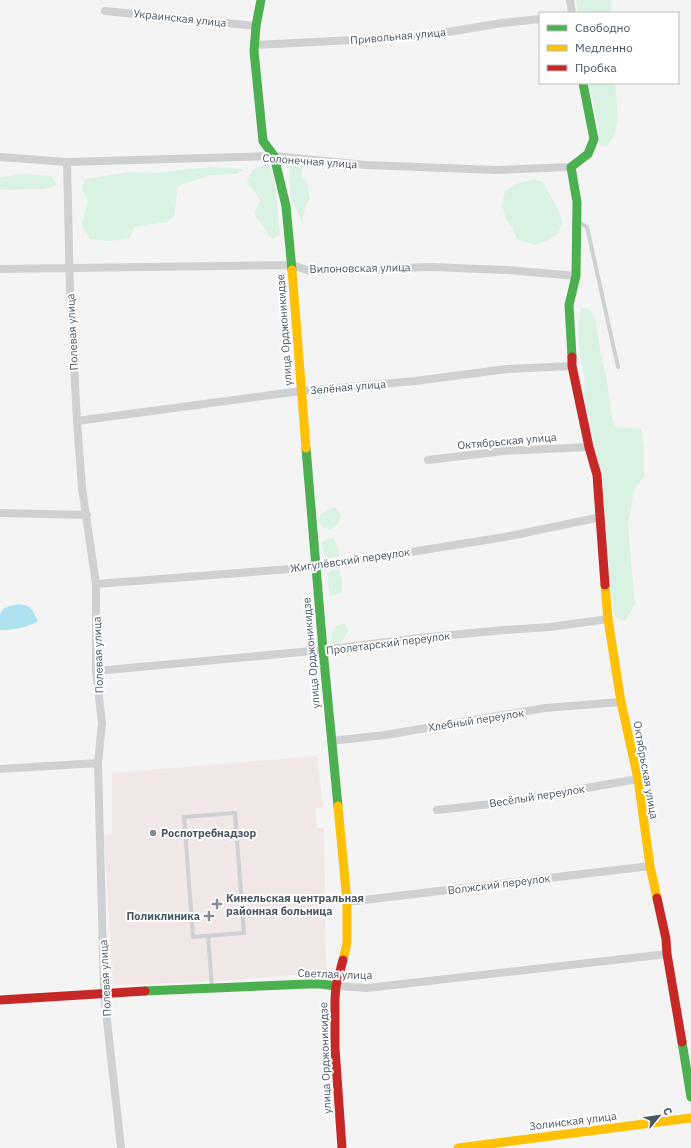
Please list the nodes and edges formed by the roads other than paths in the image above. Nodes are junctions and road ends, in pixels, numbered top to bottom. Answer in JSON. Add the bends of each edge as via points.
{"nodes":[{"id":1,"x":261,"y":0,"type":"edge"},
{"id":2,"x":570,"y":0,"type":"edge"},
{"id":3,"x":105,"y":11,"type":"dead end"},
{"id":4,"x":572,"y":12,"type":"edge"},
{"id":5,"x":539,"y":18,"type":"edge"},
{"id":6,"x":256,"y":26,"type":"junction"},
{"id":7,"x":255,"y":45,"type":"junction"},
{"id":8,"x":583,"y":84,"type":"edge"},
{"id":9,"x":274,"y":156,"type":"junction"},
{"id":10,"x":0,"y":157,"type":"edge"},
{"id":11,"x":67,"y":162,"type":"junction"},
{"id":12,"x":571,"y":167,"type":"junction"},
{"id":13,"x":577,"y":222,"type":"junction"},
{"id":14,"x":292,"y":265,"type":"junction"},
{"id":15,"x":70,"y":268,"type":"junction"},
{"id":16,"x":0,"y":269,"type":"edge"},
{"id":17,"x":576,"y":276,"type":"junction"},
{"id":18,"x":572,"y":366,"type":"junction"},
{"id":19,"x":618,"y":367,"type":"dead end"},
{"id":20,"x":301,"y":391,"type":"junction"},
{"id":21,"x":77,"y":421,"type":"junction"},
{"id":22,"x":589,"y":447,"type":"junction"},
{"id":23,"x":428,"y":460,"type":"dead end"},
{"id":24,"x":0,"y":513,"type":"edge"},
{"id":25,"x":87,"y":515,"type":"junction"},
{"id":26,"x":601,"y":517,"type":"junction"},
{"id":27,"x":316,"y":567,"type":"junction"},
{"id":28,"x":96,"y":584,"type":"junction"},
{"id":29,"x":608,"y":619,"type":"junction"},
{"id":30,"x":323,"y":650,"type":"junction"},
{"id":31,"x":96,"y":671,"type":"junction"},
{"id":32,"x":621,"y":702,"type":"junction"},
{"id":33,"x":331,"y":741,"type":"junction"},
{"id":34,"x":98,"y":763,"type":"junction"},
{"id":35,"x":0,"y":769,"type":"edge"},
{"id":36,"x":638,"y":779,"type":"junction"},
{"id":37,"x":437,"y":810,"type":"dead end"},
{"id":38,"x":650,"y":866,"type":"junction"},
{"id":39,"x":347,"y":902,"type":"junction"},
{"id":40,"x":208,"y":936,"type":"junction"},
{"id":41,"x":667,"y":954,"type":"junction"},
{"id":42,"x":336,"y":986,"type":"junction"},
{"id":43,"x":212,"y":988,"type":"junction"},
{"id":44,"x":104,"y":993,"type":"junction"},
{"id":45,"x":0,"y":1000,"type":"edge"},
{"id":46,"x":691,"y":1097,"type":"edge"},
{"id":47,"x":691,"y":1118,"type":"edge"},
{"id":48,"x":121,"y":1148,"type":"edge"},
{"id":49,"x":342,"y":1148,"type":"edge"},
{"id":50,"x":458,"y":1148,"type":"edge"}],
"edges":[{"from":1,"to":6,"type":"street"},
{"from":2,"to":4,"type":"street"},
{"from":3,"to":6,"type":"street","name":"Украинская улица"},
{"from":5,"to":7,"type":"street","name":"Привольная улица","via":[[436,34]]},
{"from":6,"to":7,"type":"street"},
{"from":7,"to":9,"type":"street","via":[[263,141]]},
{"from":8,"to":12,"type":"street","via":[[594,139],[588,154]]},
{"from":9,"to":11,"type":"street","name":"Солонечная улица"},
{"from":9,"to":12,"type":"street","name":"Солонечная улица","via":[[366,165],[496,170]]},
{"from":9,"to":14,"type":"street","name":"улица Орджоникидзе","via":[[286,206]]},
{"from":10,"to":11,"type":"street","name":"Солонечная улица"},
{"from":11,"to":15,"type":"street","name":"Полевая улица"},
{"from":12,"to":13,"type":"street","name":"Октябрьская улица","via":[[578,202]]},
{"from":13,"to":17,"type":"street","name":"Октябрьская улица"},
{"from":13,"to":19,"type":"lane","via":[[587,227]]},
{"from":14,"to":15,"type":"street","name":"Вилоновская улица"},
{"from":14,"to":17,"type":"street","name":"Вилоновская улица","via":[[310,271],[431,267]]},
{"from":14,"to":20,"type":"street","name":"улица Орджоникидзе"},
{"from":15,"to":16,"type":"street","name":"Вилоновская улица"},
{"from":15,"to":21,"type":"street","name":"Полевая улица"},
{"from":17,"to":18,"type":"street","name":"Октябрьская улица","via":[[569,305]]},
{"from":18,"to":20,"type":"street","name":"Зелёная улица","via":[[507,369]]},
{"from":18,"to":22,"type":"street","name":"Октябрьская улица"},
{"from":20,"to":21,"type":"street","name":"Зелёная улица"},
{"from":20,"to":27,"type":"street","name":"улица Орджоникидзе"},
{"from":21,"to":25,"type":"street","name":"Полевая улица","via":[[82,488]]},
{"from":22,"to":23,"type":"street","name":"Октябрьская улица","via":[[504,451]]},
{"from":22,"to":26,"type":"street","name":"Октябрьская улица","via":[[598,475]]},
{"from":24,"to":25,"type":"street"},
{"from":25,"to":28,"type":"street","name":"Полевая улица"},
{"from":26,"to":27,"type":"street","name":"Жигулёвский переулок","via":[[505,537]]},
{"from":26,"to":29,"type":"street","name":"Октябрьская улица"},
{"from":27,"to":28,"type":"street","name":"Жигулёвский переулок"},
{"from":27,"to":30,"type":"street","name":"улица Орджоникидзе"},
{"from":28,"to":31,"type":"street","name":"Полевая улица"},
{"from":29,"to":30,"type":"street","name":"Пролетарский переулок"},
{"from":29,"to":32,"type":"street","name":"Октябрьская улица"},
{"from":30,"to":31,"type":"street","name":"Пролетарский переулок"},
{"from":30,"to":33,"type":"street","name":"улица Орджоникидзе"},
{"from":31,"to":34,"type":"street","name":"Полевая улица","via":[[102,723]]},
{"from":32,"to":33,"type":"street","name":"Хлебный переулок","via":[[545,708],[385,735]]},
{"from":32,"to":36,"type":"street","name":"Октябрьская улица"},
{"from":33,"to":39,"type":"street","name":"улица Орджоникидзе"},
{"from":34,"to":35,"type":"street"},
{"from":34,"to":44,"type":"street","name":"Полевая улица"},
{"from":36,"to":37,"type":"street","name":"Весёлый переулок"},
{"from":36,"to":38,"type":"street","name":"Октябрьская улица"},
{"from":38,"to":39,"type":"street","name":"Волжский переулок"},
{"from":38,"to":41,"type":"street","name":"Октябрьская улица"},
{"from":39,"to":42,"type":"street","name":"улица Орджоникидзе","via":[[347,943]]},
{"from":40,"to":40,"type":"lane","via":[[193,937],[184,817],[235,814],[244,933]]},
{"from":40,"to":43,"type":"lane"},
{"from":41,"to":42,"type":"street","name":"Светлая улица","via":[[367,988]]},
{"from":41,"to":46,"type":"street","name":"Октябрьская улица"},
{"from":42,"to":43,"type":"street","name":"Светлая улица","via":[[308,984]]},
{"from":42,"to":49,"type":"street","name":"улица Орджоникидзе","via":[[335,1048]]},
{"from":43,"to":44,"type":"street","name":"Светлая улица"},
{"from":44,"to":45,"type":"street","name":"Светлая улица"},
{"from":44,"to":48,"type":"street","name":"Полевая улица"},
{"from":47,"to":50,"type":"street","name":"Золинская улица"}]}
